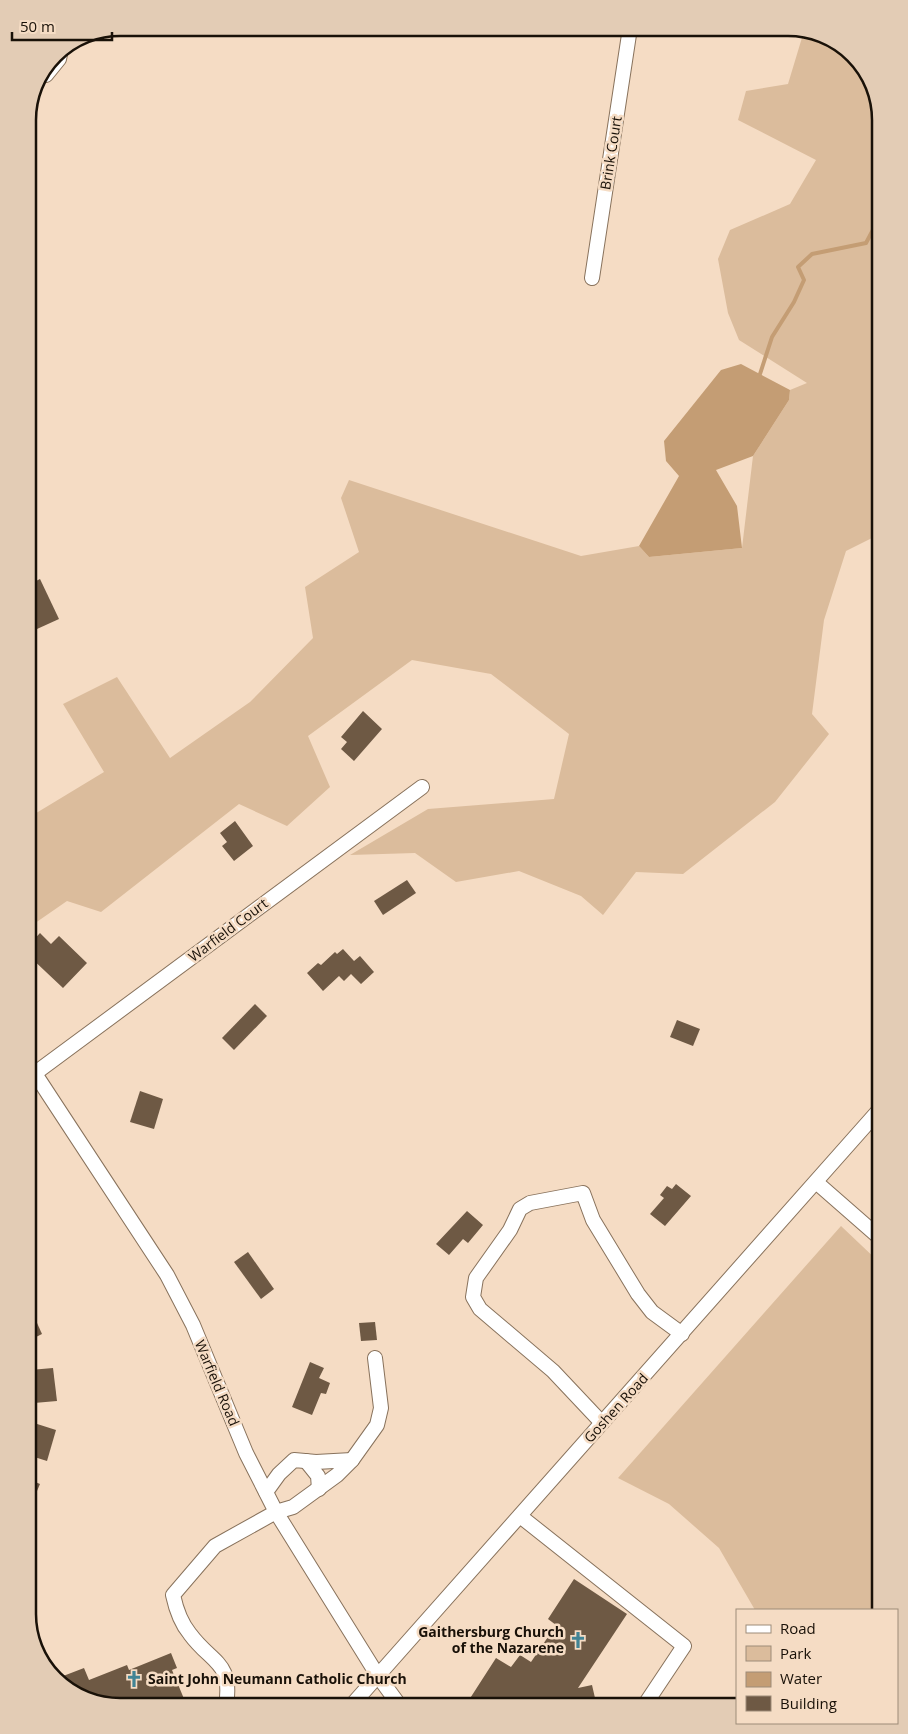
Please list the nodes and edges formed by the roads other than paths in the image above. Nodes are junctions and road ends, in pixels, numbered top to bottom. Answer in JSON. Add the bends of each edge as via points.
{"nodes":[{"id":1,"x":629,"y":36,"type":"edge"},
{"id":2,"x":592,"y":278,"type":"dead end"},
{"id":3,"x":422,"y":787,"type":"dead end"},
{"id":4,"x":36,"y":1064,"type":"edge"},
{"id":5,"x":36,"y":1076,"type":"edge"},
{"id":6,"x":872,"y":1118,"type":"edge"},
{"id":7,"x":816,"y":1182,"type":"junction"},
{"id":8,"x":872,"y":1231,"type":"edge"},
{"id":9,"x":682,"y":1334,"type":"junction"},
{"id":10,"x":375,"y":1358,"type":"dead end"},
{"id":11,"x":602,"y":1423,"type":"junction"},
{"id":12,"x":352,"y":1460,"type":"junction"},
{"id":13,"x":306,"y":1461,"type":"junction"},
{"id":14,"x":319,"y":1489,"type":"junction"},
{"id":15,"x":266,"y":1492,"type":"junction"},
{"id":16,"x":276,"y":1512,"type":"junction"},
{"id":17,"x":520,"y":1516,"type":"junction"},
{"id":18,"x":378,"y":1676,"type":"junction"},
{"id":19,"x":227,"y":1698,"type":"edge"},
{"id":20,"x":358,"y":1698,"type":"edge"},
{"id":21,"x":394,"y":1698,"type":"edge"},
{"id":22,"x":649,"y":1698,"type":"edge"}],
"edges":[{"from":1,"to":2,"type":"street","name":"Brink Court"},
{"from":3,"to":4,"type":"street","name":"Warfield Court"},
{"from":5,"to":15,"type":"street","name":"Warfield Road","via":[[167,1275],[193,1325],[246,1454]]},
{"from":6,"to":7,"type":"street","name":"Goshen Road"},
{"from":7,"to":8,"type":"street"},
{"from":7,"to":9,"type":"street","name":"Goshen Road"},
{"from":9,"to":11,"type":"street","name":"Goshen Road"},
{"from":9,"to":11,"type":"street","via":[[652,1312],[638,1294],[593,1220],[583,1193],[530,1203],[520,1209],[510,1230],[476,1278],[473,1297],[480,1308],[553,1371]]},
{"from":10,"to":12,"type":"street","via":[[381,1408],[377,1425]]},
{"from":11,"to":17,"type":"street","name":"Goshen Road"},
{"from":12,"to":13,"type":"street"},
{"from":12,"to":14,"type":"street"},
{"from":13,"to":14,"type":"street","via":[[318,1476]]},
{"from":13,"to":15,"type":"street","via":[[294,1460]]},
{"from":14,"to":16,"type":"street","via":[[293,1507]]},
{"from":15,"to":16,"type":"street","name":"Warfield Road"},
{"from":16,"to":18,"type":"street","name":"Warfield Road"},
{"from":16,"to":19,"type":"street","via":[[215,1546],[173,1595],[182,1623],[223,1670],[228,1684]]},
{"from":17,"to":18,"type":"street","name":"Goshen Road"},
{"from":17,"to":22,"type":"street","via":[[684,1646]]},
{"from":18,"to":20,"type":"street","name":"Goshen Road"},
{"from":18,"to":21,"type":"street","name":"Warfield Road"}]}
